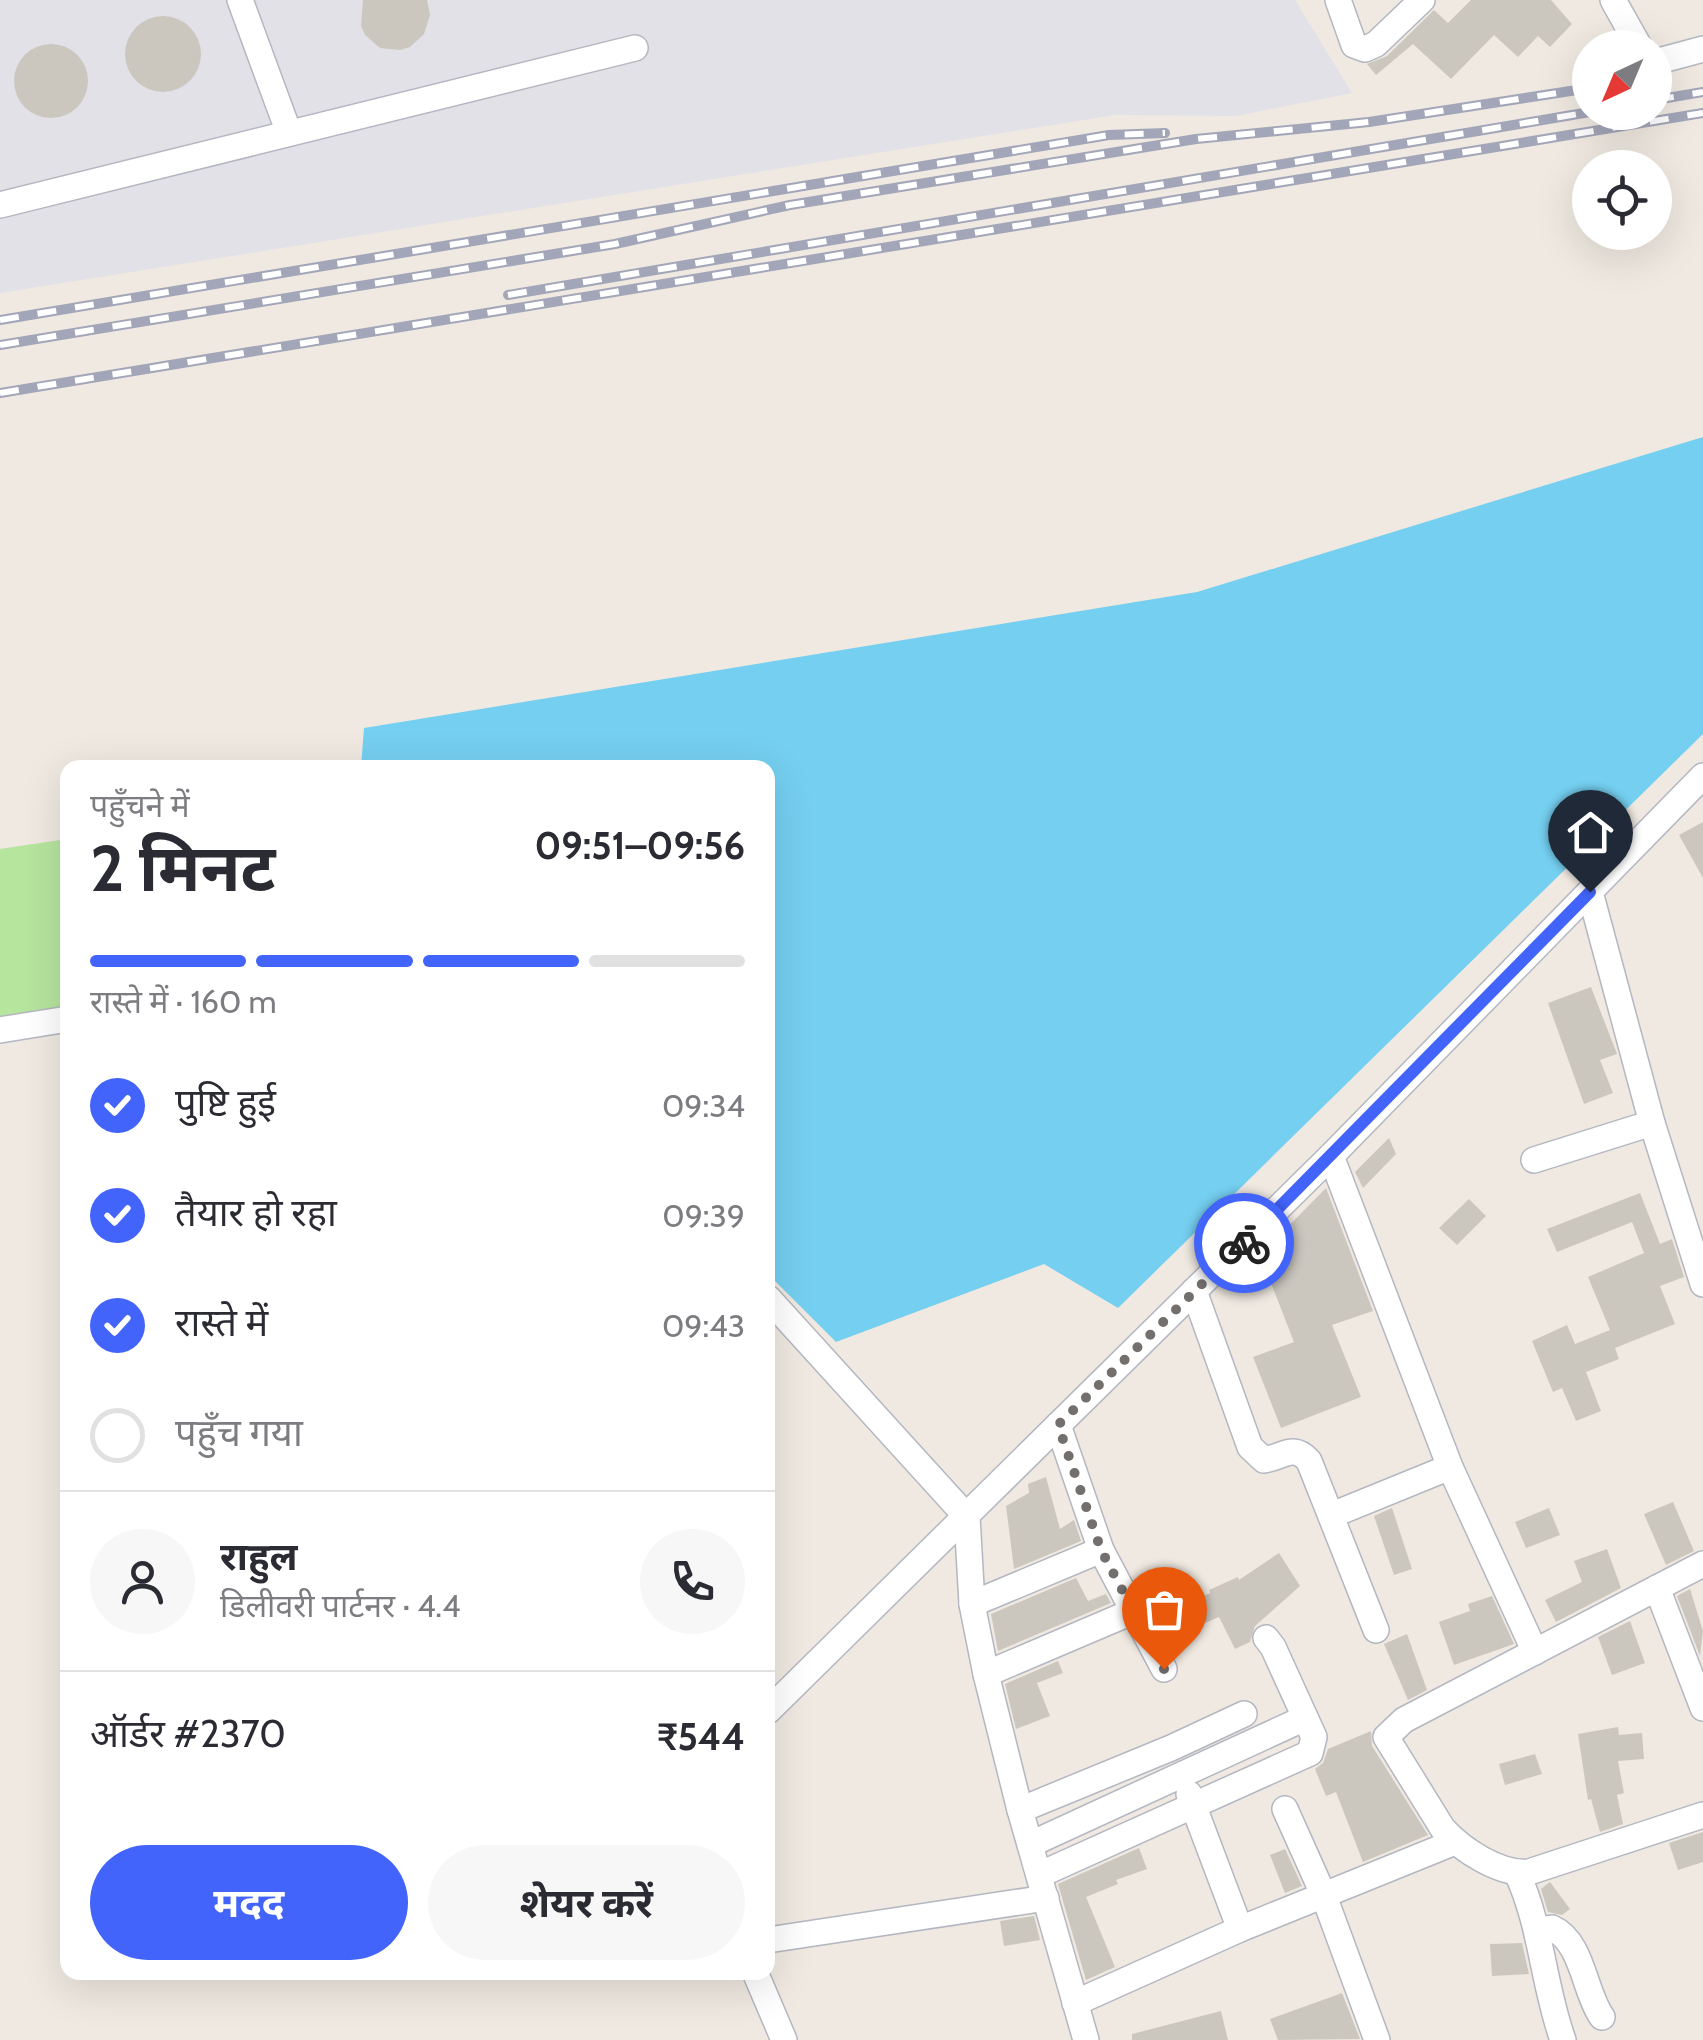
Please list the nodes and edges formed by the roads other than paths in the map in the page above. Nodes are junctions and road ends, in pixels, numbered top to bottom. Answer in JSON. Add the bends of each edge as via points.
{"nodes":[{"id":1,"x":240,"y":0,"type":"edge"},
{"id":2,"x":1338,"y":0,"type":"edge"},
{"id":3,"x":1422,"y":0,"type":"edge"},
{"id":4,"x":1613,"y":0,"type":"edge"},
{"id":5,"x":1630,"y":30,"type":"edge"},
{"id":6,"x":635,"y":48,"type":"dead end"},
{"id":7,"x":1703,"y":49,"type":"edge"},
{"id":8,"x":1672,"y":57,"type":"edge"},
{"id":9,"x":290,"y":133,"type":"junction"},
{"id":10,"x":0,"y":205,"type":"edge"},
{"id":11,"x":1703,"y":776,"type":"edge"},
{"id":12,"x":1590,"y":892,"type":"junction"},
{"id":13,"x":60,"y":1020,"type":"edge"},
{"id":14,"x":0,"y":1030,"type":"edge"},
{"id":15,"x":1652,"y":1124,"type":"junction"},
{"id":16,"x":1332,"y":1156,"type":"junction"},
{"id":17,"x":1534,"y":1160,"type":"dead end"},
{"id":18,"x":1703,"y":1284,"type":"edge"},
{"id":19,"x":1194,"y":1291,"type":"junction"},
{"id":20,"x":775,"y":1306,"type":"edge"},
{"id":21,"x":1058,"y":1425,"type":"junction"},
{"id":22,"x":1450,"y":1467,"type":"junction"},
{"id":23,"x":1332,"y":1515,"type":"junction"},
{"id":24,"x":967,"y":1517,"type":"junction"},
{"id":25,"x":1101,"y":1550,"type":"junction"},
{"id":26,"x":1703,"y":1564,"type":"edge"},
{"id":27,"x":1657,"y":1588,"type":"junction"},
{"id":28,"x":972,"y":1604,"type":"junction"},
{"id":29,"x":1134,"y":1611,"type":"junction"},
{"id":30,"x":1376,"y":1630,"type":"dead end"},
{"id":31,"x":1266,"y":1638,"type":"dead end"},
{"id":32,"x":1535,"y":1652,"type":"junction"},
{"id":33,"x":1164,"y":1669,"type":"dead end"},
{"id":34,"x":986,"y":1674,"type":"junction"},
{"id":35,"x":775,"y":1703,"type":"edge"},
{"id":36,"x":1703,"y":1708,"type":"edge"},
{"id":37,"x":1244,"y":1714,"type":"dead end"},
{"id":38,"x":1305,"y":1718,"type":"junction"},
{"id":39,"x":1171,"y":1748,"type":"junction"},
{"id":40,"x":1182,"y":1775,"type":"junction"},
{"id":41,"x":1194,"y":1806,"type":"junction"},
{"id":42,"x":1020,"y":1810,"type":"junction"},
{"id":43,"x":1285,"y":1810,"type":"dead end"},
{"id":44,"x":1703,"y":1813,"type":"edge"},
{"id":45,"x":1455,"y":1842,"type":"junction"},
{"id":46,"x":1031,"y":1844,"type":"junction"},
{"id":47,"x":1517,"y":1873,"type":"junction"},
{"id":48,"x":1042,"y":1886,"type":"junction"},
{"id":49,"x":1324,"y":1896,"type":"junction"},
{"id":50,"x":1240,"y":1930,"type":"junction"},
{"id":51,"x":1538,"y":1930,"type":"junction"},
{"id":52,"x":775,"y":1939,"type":"edge"},
{"id":53,"x":758,"y":1980,"type":"edge"},
{"id":54,"x":1075,"y":2003,"type":"junction"},
{"id":55,"x":1602,"y":2017,"type":"dead end"},
{"id":56,"x":784,"y":2040,"type":"edge"},
{"id":57,"x":1086,"y":2040,"type":"edge"},
{"id":58,"x":1377,"y":2040,"type":"edge"},
{"id":59,"x":1563,"y":2040,"type":"edge"}],
"edges":[{"from":1,"to":9,"type":"street"},
{"from":2,"to":3,"type":"street","via":[[1354,45],[1365,49]]},
{"from":4,"to":5,"type":"street"},
{"from":6,"to":9,"type":"street"},
{"from":7,"to":8,"type":"street"},
{"from":9,"to":10,"type":"street"},
{"from":11,"to":12,"type":"street"},
{"from":12,"to":15,"type":"street"},
{"from":12,"to":16,"type":"street"},
{"from":13,"to":14,"type":"street"},
{"from":15,"to":17,"type":"street"},
{"from":15,"to":18,"type":"street"},
{"from":16,"to":19,"type":"street"},
{"from":16,"to":22,"type":"street"},
{"from":19,"to":21,"type":"street"},
{"from":19,"to":23,"type":"street","via":[[1250,1446],[1264,1460],[1302,1453]]},
{"from":20,"to":24,"type":"street"},
{"from":21,"to":24,"type":"street"},
{"from":21,"to":25,"type":"street"},
{"from":22,"to":23,"type":"street"},
{"from":22,"to":32,"type":"street"},
{"from":23,"to":30,"type":"street"},
{"from":24,"to":28,"type":"street"},
{"from":24,"to":35,"type":"street"},
{"from":25,"to":28,"type":"street"},
{"from":25,"to":29,"type":"street"},
{"from":26,"to":27,"type":"street"},
{"from":27,"to":32,"type":"street"},
{"from":27,"to":36,"type":"street"},
{"from":28,"to":34,"type":"street"},
{"from":29,"to":33,"type":"street"},
{"from":29,"to":34,"type":"street"},
{"from":31,"to":38,"type":"street"},
{"from":32,"to":45,"type":"street","via":[[1404,1720],[1386,1737]]},
{"from":34,"to":42,"type":"street"},
{"from":37,"to":39,"type":"street"},
{"from":38,"to":40,"type":"street"},
{"from":38,"to":41,"type":"street","via":[[1314,1738],[1310,1754]]},
{"from":39,"to":40,"type":"street"},
{"from":39,"to":42,"type":"street"},
{"from":40,"to":41,"type":"street"},
{"from":40,"to":46,"type":"street"},
{"from":41,"to":48,"type":"street"},
{"from":41,"to":50,"type":"street"},
{"from":42,"to":46,"type":"street"},
{"from":43,"to":49,"type":"street"},
{"from":44,"to":47,"type":"street"},
{"from":45,"to":47,"type":"street"},
{"from":45,"to":49,"type":"street"},
{"from":46,"to":48,"type":"street"},
{"from":47,"to":51,"type":"street"},
{"from":48,"to":52,"type":"street"},
{"from":48,"to":54,"type":"street"},
{"from":49,"to":50,"type":"street"},
{"from":49,"to":58,"type":"street"},
{"from":50,"to":54,"type":"street"},
{"from":51,"to":55,"type":"street","via":[[1562,1934]]},
{"from":51,"to":59,"type":"street"},
{"from":53,"to":56,"type":"street"},
{"from":54,"to":57,"type":"street"}]}
